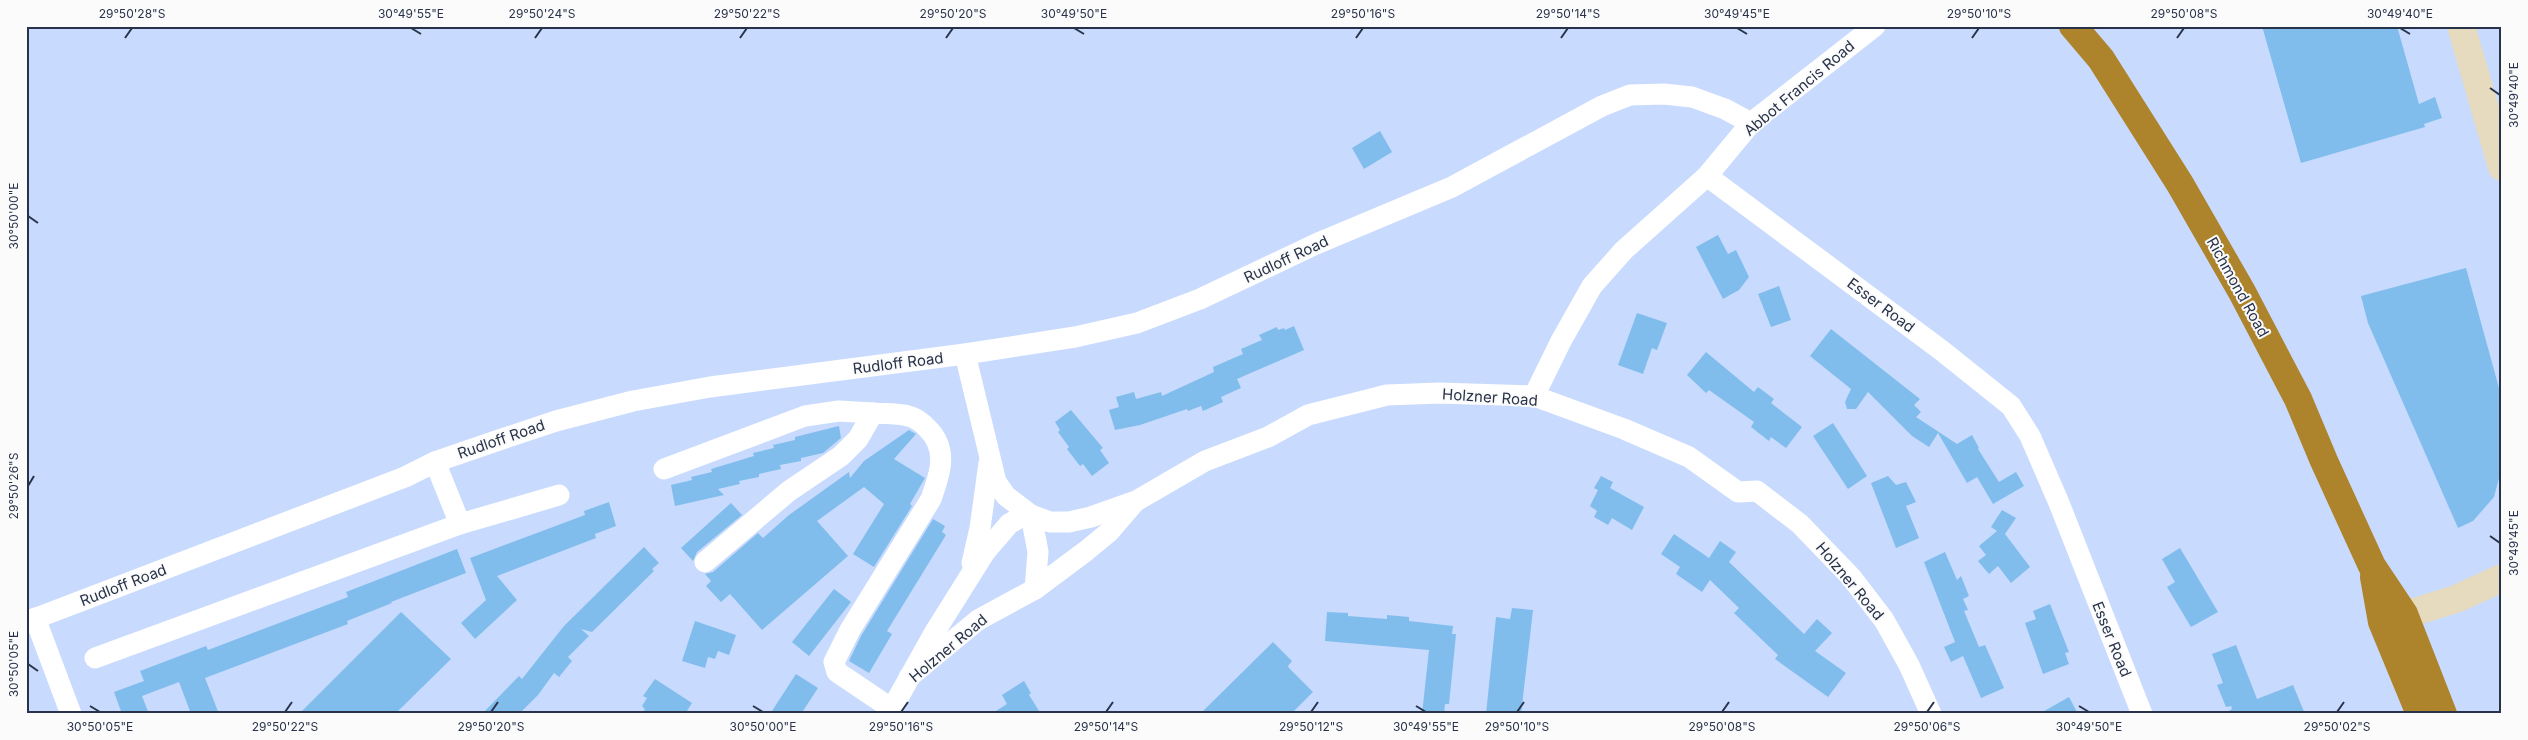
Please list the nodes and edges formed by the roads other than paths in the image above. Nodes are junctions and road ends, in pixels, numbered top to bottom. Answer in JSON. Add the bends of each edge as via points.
{"nodes":[{"id":1,"x":1875,"y":26,"type":"edge"},
{"id":2,"x":2072,"y":26,"type":"edge"},
{"id":3,"x":2461,"y":26,"type":"edge"},
{"id":4,"x":1751,"y":123,"type":"junction"},
{"id":5,"x":2502,"y":167,"type":"edge"},
{"id":6,"x":1708,"y":176,"type":"junction"},
{"id":7,"x":965,"y":354,"type":"junction"},
{"id":8,"x":1534,"y":396,"type":"junction"},
{"id":9,"x":873,"y":413,"type":"junction"},
{"id":10,"x":989,"y":459,"type":"junction"},
{"id":11,"x":435,"y":462,"type":"junction"},
{"id":12,"x":664,"y":468,"type":"dead end"},
{"id":13,"x":559,"y":495,"type":"dead end"},
{"id":14,"x":1136,"y":500,"type":"junction"},
{"id":15,"x":1031,"y":515,"type":"junction"},
{"id":16,"x":460,"y":524,"type":"junction"},
{"id":17,"x":705,"y":562,"type":"dead end"},
{"id":18,"x":2502,"y":578,"type":"edge"},
{"id":19,"x":963,"y":587,"type":"junction"},
{"id":20,"x":1035,"y":588,"type":"junction"},
{"id":21,"x":2393,"y":618,"type":"junction"},
{"id":22,"x":31,"y":620,"type":"edge"},
{"id":23,"x":95,"y":658,"type":"dead end"},
{"id":24,"x":909,"y":678,"type":"junction"},
{"id":25,"x":890,"y":712,"type":"edge"},
{"id":26,"x":70,"y":714,"type":"edge"},
{"id":27,"x":1931,"y":714,"type":"edge"},
{"id":28,"x":2142,"y":714,"type":"edge"},
{"id":29,"x":2420,"y":714,"type":"edge"},
{"id":30,"x":2444,"y":714,"type":"edge"}],
"edges":[{"from":1,"to":4,"type":"street","name":"Abbot Francis Road"},
{"from":2,"to":21,"type":"highway","name":"Richmond Road","via":[[2101,59],[2180,184],[2242,292],[2298,399]]},
{"from":3,"to":5,"type":"street"},
{"from":4,"to":6,"type":"street","name":"Abbot Francis Road"},
{"from":4,"to":7,"type":"street","name":"Rudloff Road","via":[[1692,97],[1630,95],[1585,114],[1452,187],[1137,323],[1075,337]]},
{"from":6,"to":8,"type":"street","via":[[1624,250],[1592,286]]},
{"from":6,"to":28,"type":"street","name":"Esser Road","via":[[2011,406],[2030,436],[2059,503]]},
{"from":7,"to":10,"type":"street","name":"Holzner Road"},
{"from":7,"to":11,"type":"street","name":"Rudloff Road","via":[[633,400],[556,421]]},
{"from":8,"to":14,"type":"street","name":"Holzner Road","via":[[1387,395],[1317,413],[1268,437],[1204,461]]},
{"from":8,"to":27,"type":"street","name":"Holzner Road","via":[[1624,429],[1689,458],[1738,492],[1757,491],[1800,524],[1851,577],[1884,620]]},
{"from":9,"to":12,"type":"street","via":[[839,411],[805,416]]},
{"from":9,"to":17,"type":"street","via":[[858,439],[841,456],[789,490]]},
{"from":9,"to":25,"type":"street","via":[[909,416],[924,425],[937,438],[941,455],[939,477],[931,499],[850,630],[834,662],[837,672]]},
{"from":10,"to":15,"type":"street","name":"Holzner Road","via":[[996,482],[1006,496]]},
{"from":10,"to":19,"type":"street","via":[[976,550]]},
{"from":11,"to":16,"type":"street"},
{"from":11,"to":22,"type":"street","name":"Rudloff Road","via":[[405,477]]},
{"from":13,"to":16,"type":"street"},
{"from":14,"to":15,"type":"street","name":"Holzner Road","via":[[1068,522],[1050,522]]},
{"from":14,"to":20,"type":"street","name":"Holzner Road","via":[[1109,532]]},
{"from":15,"to":19,"type":"street","via":[[1019,518],[1005,529],[985,552]]},
{"from":15,"to":20,"type":"street","via":[[1038,552]]},
{"from":16,"to":23,"type":"street"},
{"from":18,"to":21,"type":"street","via":[[2456,598]]},
{"from":19,"to":24,"type":"street"},
{"from":20,"to":24,"type":"street","name":"Holzner Road","via":[[978,620]]},
{"from":21,"to":29,"type":"highway","name":"Richmond Road"},
{"from":21,"to":30,"type":"highway","name":"Richmond Road"},
{"from":22,"to":26,"type":"street"},
{"from":24,"to":25,"type":"street","name":"Holzner Road"}]}
